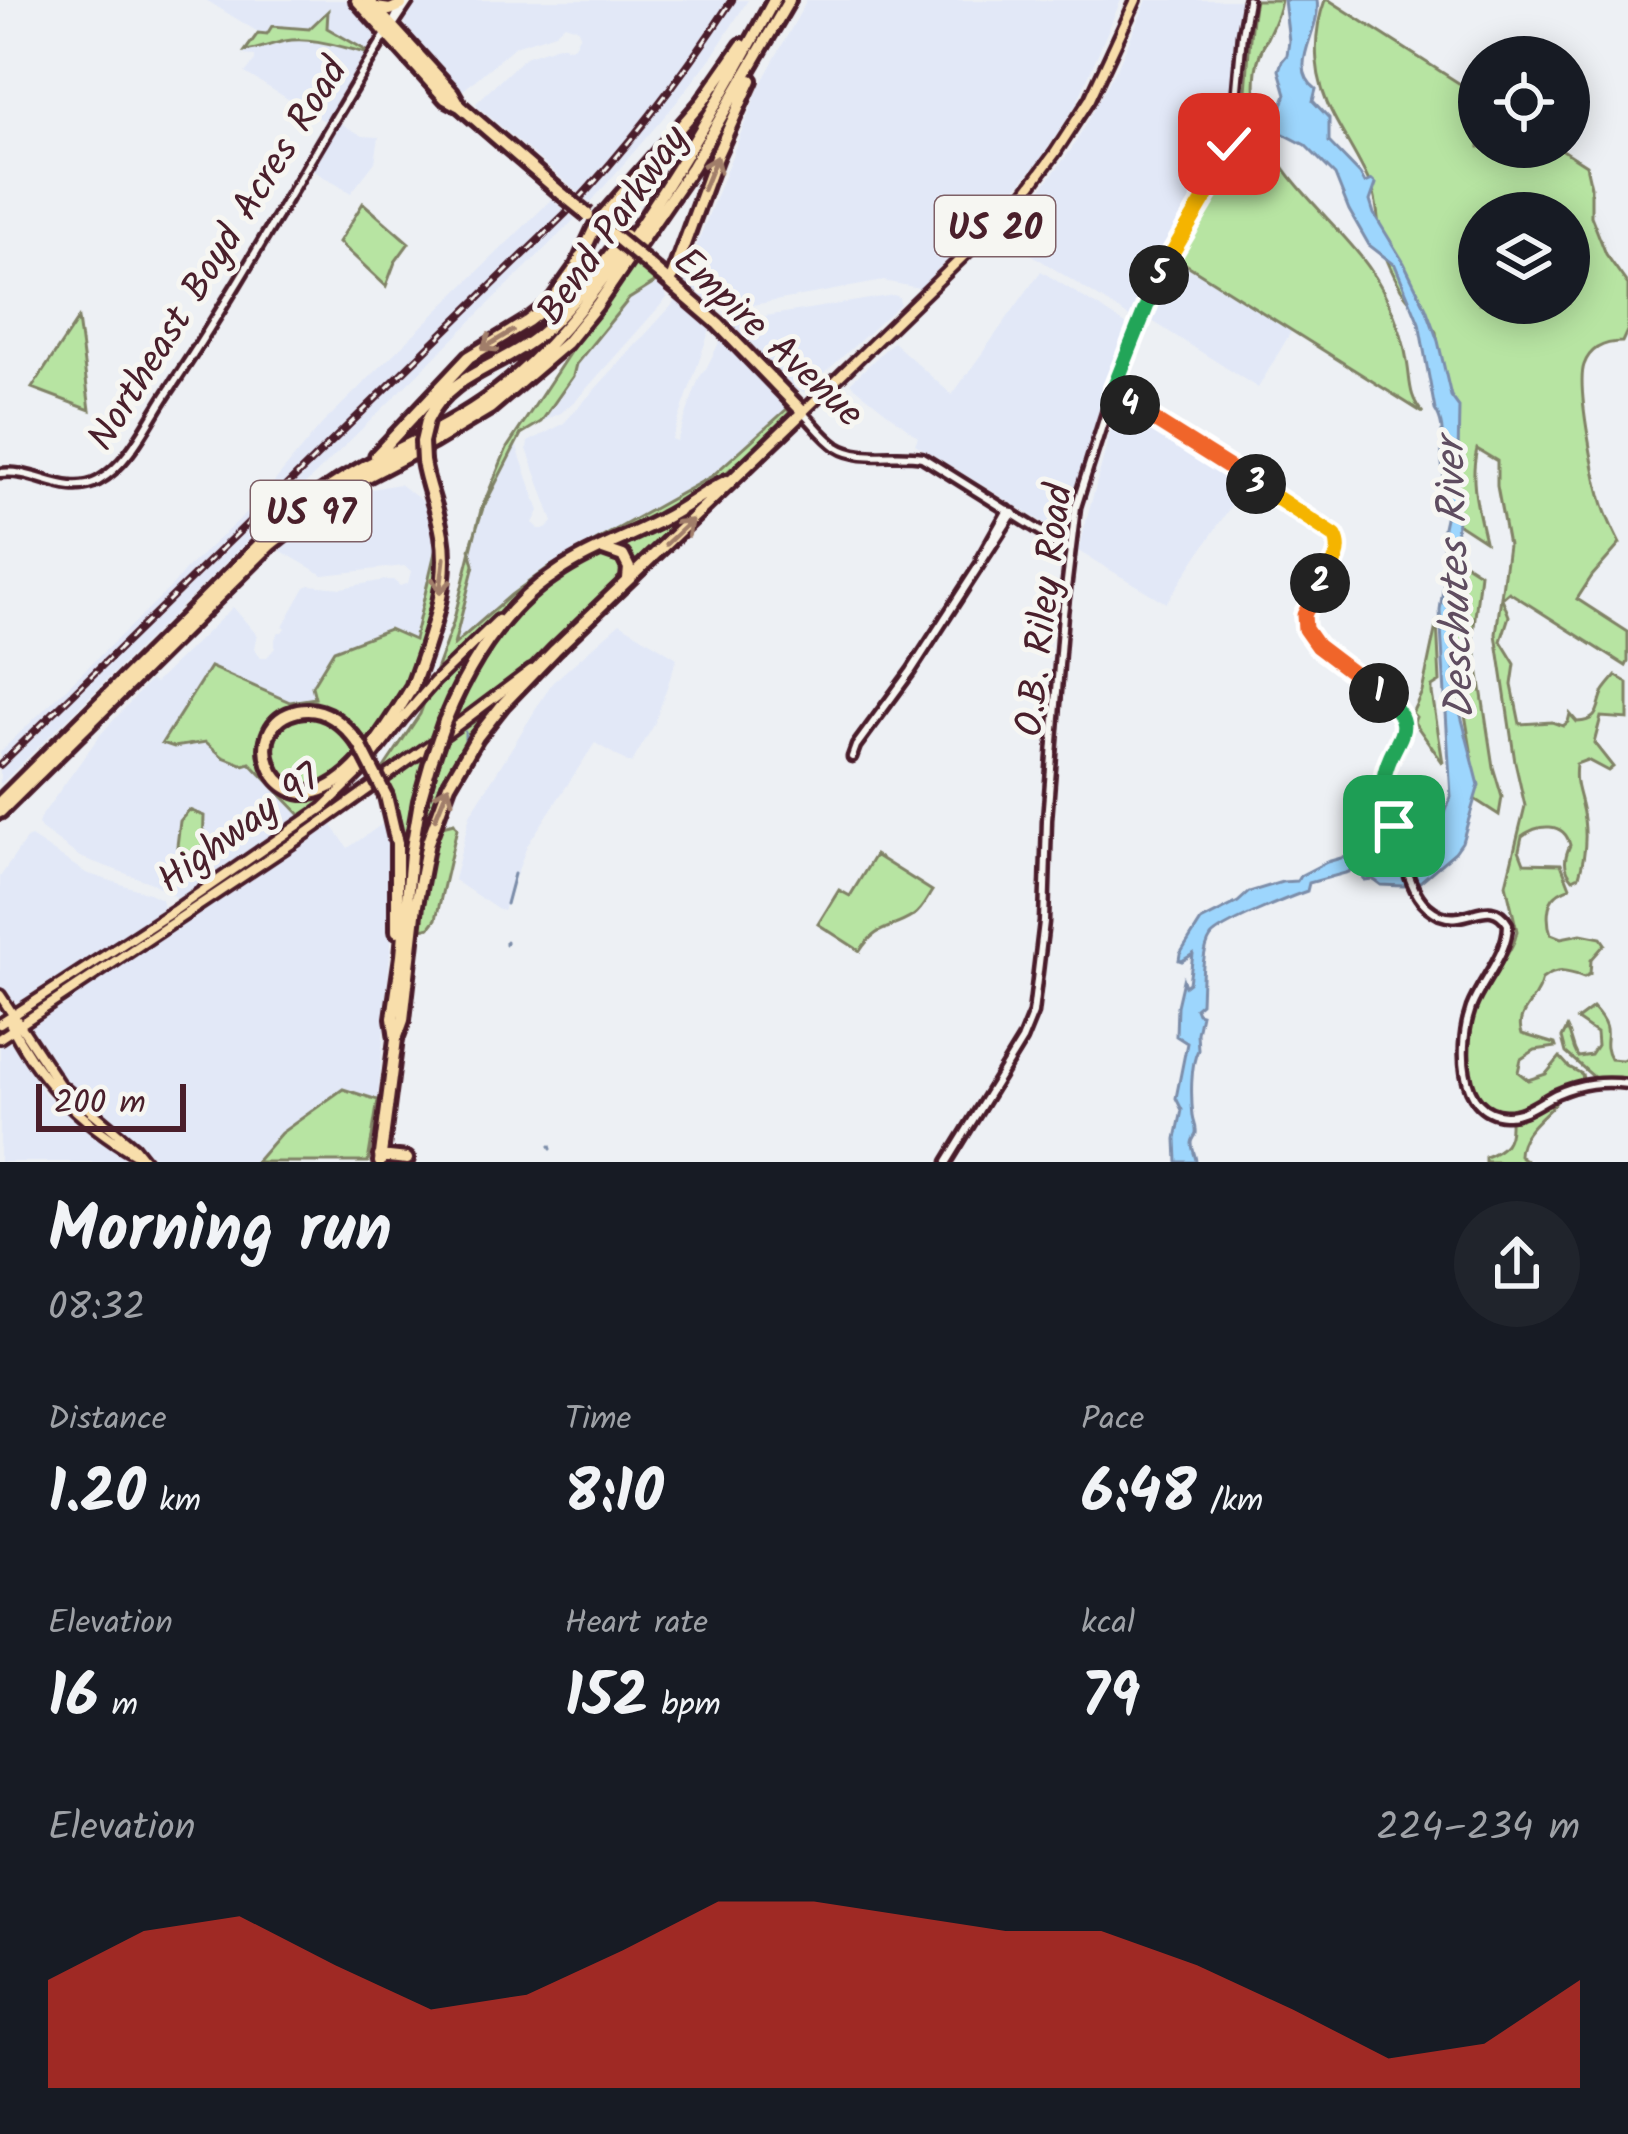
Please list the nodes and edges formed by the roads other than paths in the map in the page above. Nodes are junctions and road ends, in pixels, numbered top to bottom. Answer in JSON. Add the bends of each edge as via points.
{"nodes":[{"id":1,"x":357,"y":0,"type":"edge"},
{"id":2,"x":1136,"y":0,"type":"edge"},
{"id":3,"x":1248,"y":0,"type":"edge"},
{"id":4,"x":779,"y":1,"type":"edge"},
{"id":5,"x":405,"y":2,"type":"edge"},
{"id":6,"x":372,"y":4,"type":"edge"},
{"id":7,"x":389,"y":30,"type":"junction"},
{"id":8,"x":653,"y":207,"type":"junction"},
{"id":9,"x":598,"y":223,"type":"junction"},
{"id":10,"x":670,"y":283,"type":"junction"},
{"id":11,"x":1112,"y":393,"type":"junction"},
{"id":12,"x":803,"y":412,"type":"junction"},
{"id":13,"x":366,"y":466,"type":"junction"},
{"id":14,"x":0,"y":473,"type":"edge"},
{"id":15,"x":730,"y":480,"type":"junction"},
{"id":16,"x":1011,"y":512,"type":"junction"},
{"id":17,"x":603,"y":549,"type":"junction"},
{"id":18,"x":1070,"y":549,"type":"junction"},
{"id":19,"x":627,"y":582,"type":"junction"},
{"id":20,"x":531,"y":592,"type":"junction"},
{"id":21,"x":556,"y":650,"type":"junction"},
{"id":22,"x":412,"y":689,"type":"junction"},
{"id":23,"x":385,"y":741,"type":"junction"},
{"id":24,"x":852,"y":757,"type":"dead end"},
{"id":25,"x":0,"y":802,"type":"edge"},
{"id":26,"x":0,"y":815,"type":"edge"},
{"id":27,"x":241,"y":866,"type":"junction"},
{"id":28,"x":180,"y":918,"type":"junction"},
{"id":29,"x":0,"y":995,"type":"edge"},
{"id":30,"x":393,"y":1018,"type":"junction"},
{"id":31,"x":11,"y":1023,"type":"edge"},
{"id":32,"x":0,"y":1038,"type":"edge"},
{"id":33,"x":395,"y":1039,"type":"junction"},
{"id":34,"x":1628,"y":1084,"type":"edge"},
{"id":35,"x":380,"y":1159,"type":"edge"},
{"id":36,"x":407,"y":1159,"type":"dead end"},
{"id":37,"x":141,"y":1160,"type":"edge"},
{"id":38,"x":947,"y":1162,"type":"edge"}],
"edges":[{"from":1,"to":7,"type":"highway","name":"Empire Avenue"},
{"from":2,"to":12,"type":"main road","number":"US 20","via":[[1090,99],[1017,204]]},
{"from":3,"to":11,"type":"street","name":"O.B. Riley Road","via":[[1224,159],[1161,270]]},
{"from":4,"to":8,"type":"highway","name":"Bend Parkway","number":"US 97"},
{"from":4,"to":9,"type":"highway"},
{"from":10,"to":4,"type":"highway","one_way":true},
{"from":4,"to":26,"type":"highway","name":"Bend Parkway","number":"US 97","via":[[692,167],[566,343],[490,408],[297,521]]},
{"from":5,"to":6,"type":"highway","via":[[390,10]]},
{"from":5,"to":7,"type":"street","name":"Northeast Boyd Acres Road"},
{"from":6,"to":7,"type":"highway","name":"Empire Avenue"},
{"from":7,"to":9,"type":"highway","name":"Empire Avenue","bridge":true,"via":[[460,106]]},
{"from":7,"to":14,"type":"street","name":"Northeast Boyd Acres Road","via":[[119,464],[77,487]]},
{"from":8,"to":13,"type":"highway","name":"Bend Parkway","number":"US 97","via":[[597,288],[527,366],[453,422]]},
{"from":8,"to":22,"type":"highway","one_way":true,"bridge":true,"via":[[545,330],[435,404],[423,461],[445,562]]},
{"from":9,"to":10,"type":"highway","name":"Empire Avenue","bridge":true},
{"from":9,"to":13,"type":"highway","one_way":true,"via":[[550,304],[469,357]]},
{"from":10,"to":12,"type":"highway","name":"Empire Avenue"},
{"from":11,"to":18,"type":"street","name":"O.B. Riley Road"},
{"from":11,"to":34,"type":"street","via":[[1318,522],[1340,544],[1308,602],[1305,629],[1401,715],[1403,735],[1384,781],[1415,890],[1443,916],[1491,910],[1508,924],[1465,1031],[1477,1103],[1510,1115],[1588,1083]]},
{"from":12,"to":15,"type":"highway","number":"US 20"},
{"from":12,"to":16,"type":"street","name":"Empire Avenue","via":[[848,452],[922,457]]},
{"from":13,"to":25,"type":"highway","name":"Bend Parkway","number":"US 97","via":[[274,530]]},
{"from":15,"to":17,"type":"highway","number":"US 20"},
{"from":19,"to":15,"type":"highway","number":"US 20","one_way":true},
{"from":16,"to":18,"type":"street","name":"Empire Avenue"},
{"from":16,"to":24,"type":"street"},
{"from":17,"to":19,"type":"highway","via":[[626,560]]},
{"from":17,"to":20,"type":"highway","number":"US 20"},
{"from":18,"to":38,"type":"street","name":"O.B. Riley Road","via":[[1036,1003]]},
{"from":19,"to":21,"type":"highway","number":"US 20"},
{"from":20,"to":23,"type":"main road","name":"Highway 97","via":[[435,681]]},
{"from":20,"to":30,"type":"highway","number":"US 20","bridge":true,"via":[[483,647],[430,762],[413,837]]},
{"from":21,"to":28,"type":"main road","name":"Highway 97"},
{"from":33,"to":21,"type":"highway","number":"US 20","one_way":true,"via":[[414,993],[419,884],[440,804],[490,719]]},
{"from":22,"to":23,"type":"highway"},
{"from":22,"to":30,"type":"highway","bridge":true,"via":[[370,748],[344,776],[330,787],[292,789],[266,758],[274,726],[300,710],[317,711],[360,745],[386,796],[399,870]]},
{"from":23,"to":27,"type":"main road","name":"Highway 97","via":[[323,808]]},
{"from":27,"to":28,"type":"main road"},
{"from":27,"to":31,"type":"main road","name":"Highway 97"},
{"from":28,"to":31,"type":"main road","name":"Highway 97"},
{"from":29,"to":31,"type":"main road"},
{"from":30,"to":33,"type":"highway","number":"US 20"},
{"from":31,"to":32,"type":"main road","name":"Highway 97"},
{"from":31,"to":37,"type":"main road","via":[[57,1095]]},
{"from":33,"to":35,"type":"highway","number":"US 20"},
{"from":35,"to":36,"type":"highway"}]}
